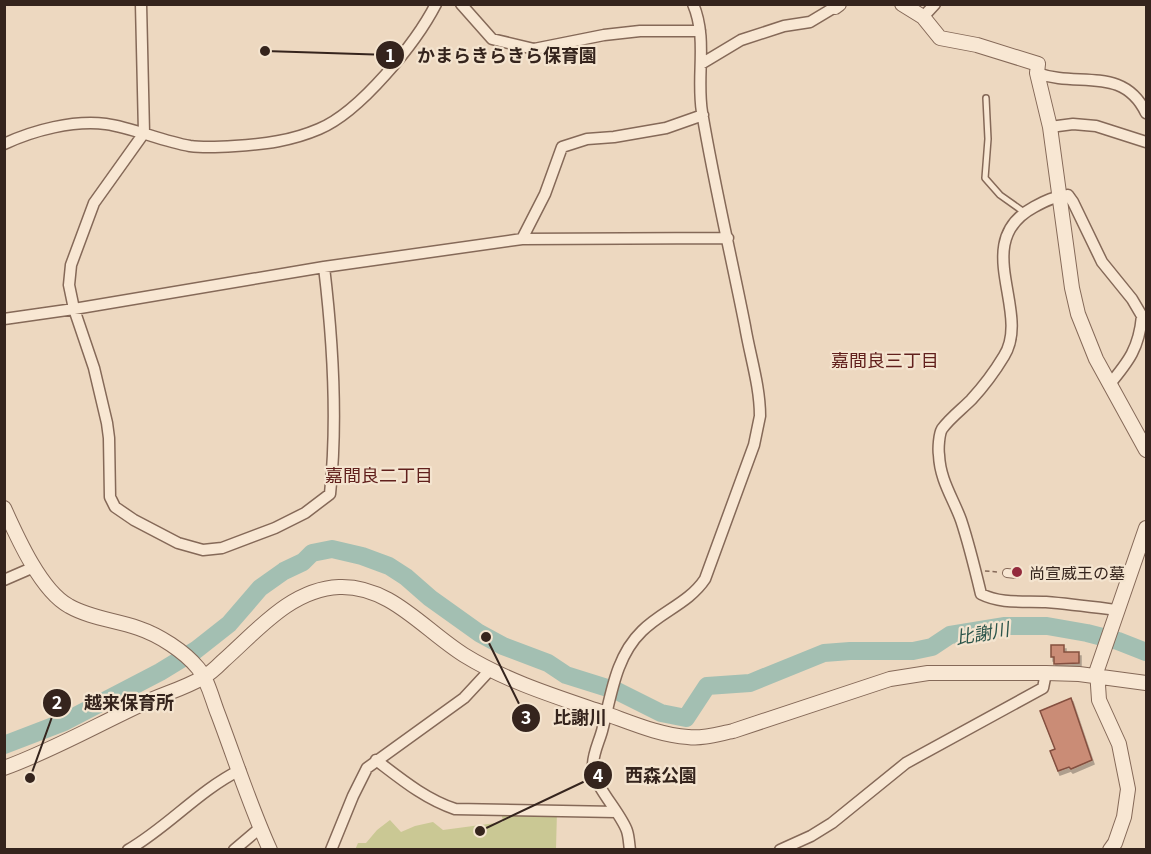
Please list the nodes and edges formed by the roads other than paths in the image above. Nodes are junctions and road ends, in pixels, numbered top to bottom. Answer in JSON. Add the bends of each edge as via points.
{"nodes":[{"id":1,"x":141,"y":4,"type":"edge"},
{"id":2,"x":436,"y":4,"type":"edge"},
{"id":3,"x":461,"y":4,"type":"edge"},
{"id":4,"x":693,"y":4,"type":"edge"},
{"id":5,"x":902,"y":4,"type":"edge"},
{"id":6,"x":935,"y":4,"type":"edge"},
{"id":7,"x":836,"y":5,"type":"edge"},
{"id":8,"x":923,"y":17,"type":"junction"},
{"id":9,"x":700,"y":31,"type":"junction"},
{"id":10,"x":701,"y":64,"type":"junction"},
{"id":11,"x":1037,"y":73,"type":"junction"},
{"id":12,"x":986,"y":98,"type":"dead end"},
{"id":13,"x":1146,"y":113,"type":"edge"},
{"id":14,"x":703,"y":115,"type":"junction"},
{"id":15,"x":1050,"y":127,"type":"junction"},
{"id":16,"x":144,"y":133,"type":"junction"},
{"id":17,"x":1146,"y":142,"type":"edge"},
{"id":18,"x":4,"y":144,"type":"edge"},
{"id":19,"x":1059,"y":196,"type":"junction"},
{"id":20,"x":1024,"y":212,"type":"junction"},
{"id":21,"x":728,"y":238,"type":"junction"},
{"id":22,"x":522,"y":239,"type":"junction"},
{"id":23,"x":324,"y":267,"type":"junction"},
{"id":24,"x":74,"y":309,"type":"junction"},
{"id":25,"x":4,"y":319,"type":"edge"},
{"id":26,"x":1109,"y":385,"type":"junction"},
{"id":27,"x":1146,"y":450,"type":"edge"},
{"id":28,"x":4,"y":508,"type":"edge"},
{"id":29,"x":1146,"y":528,"type":"edge"},
{"id":30,"x":34,"y":567,"type":"junction"},
{"id":31,"x":4,"y":580,"type":"edge"},
{"id":32,"x":1117,"y":610,"type":"junction"},
{"id":33,"x":490,"y":670,"type":"junction"},
{"id":34,"x":1046,"y":673,"type":"junction"},
{"id":35,"x":201,"y":674,"type":"junction"},
{"id":36,"x":1096,"y":677,"type":"junction"},
{"id":37,"x":1146,"y":683,"type":"edge"},
{"id":38,"x":607,"y":709,"type":"junction"},
{"id":39,"x":376,"y":760,"type":"junction"},
{"id":40,"x":4,"y":768,"type":"edge"},
{"id":41,"x":240,"y":770,"type":"junction"},
{"id":42,"x":616,"y":812,"type":"junction"},
{"id":43,"x":260,"y":828,"type":"junction"},
{"id":44,"x":128,"y":849,"type":"edge"},
{"id":45,"x":234,"y":849,"type":"edge"},
{"id":46,"x":270,"y":849,"type":"edge"},
{"id":47,"x":331,"y":849,"type":"edge"},
{"id":48,"x":630,"y":849,"type":"edge"},
{"id":49,"x":780,"y":849,"type":"edge"},
{"id":50,"x":1110,"y":849,"type":"edge"}],
"edges":[{"from":1,"to":16,"type":"street"},
{"from":2,"to":16,"type":"street","via":[[399,60],[355,104],[322,128],[279,142],[217,147],[191,146]]},
{"from":3,"to":9,"type":"street","via":[[492,39],[534,49],[604,35]]},
{"from":4,"to":9,"type":"street"},
{"from":5,"to":8,"type":"street"},
{"from":6,"to":8,"type":"street"},
{"from":7,"to":10,"type":"street","via":[[810,22],[741,40]]},
{"from":8,"to":11,"type":"street","via":[[940,38],[1038,64]]},
{"from":9,"to":10,"type":"street"},
{"from":10,"to":14,"type":"street"},
{"from":11,"to":13,"type":"street","via":[[1120,85],[1130,90]]},
{"from":11,"to":15,"type":"street"},
{"from":12,"to":20,"type":"lane","via":[[985,178]]},
{"from":14,"to":21,"type":"street"},
{"from":14,"to":22,"type":"street","via":[[666,128],[587,139],[562,147],[545,194]]},
{"from":15,"to":17,"type":"street","via":[[1096,126]]},
{"from":15,"to":19,"type":"street"},
{"from":16,"to":18,"type":"street","via":[[107,124],[73,124]]},
{"from":16,"to":24,"type":"street","via":[[93,203],[86,220],[71,265],[69,285]]},
{"from":19,"to":20,"type":"street"},
{"from":19,"to":26,"type":"street","via":[[1078,315]]},
{"from":19,"to":26,"type":"street","via":[[1068,195],[1073,202],[1102,262],[1142,316],[1134,350]]},
{"from":20,"to":32,"type":"street","via":[[1011,227],[1005,243],[1003,276],[1012,325],[1008,350],[973,398],[941,430],[939,455],[945,486],[960,517],[981,594],[1002,602]]},
{"from":21,"to":22,"type":"street"},
{"from":21,"to":38,"type":"street","via":[[759,402],[759,428],[705,579],[698,591],[642,631],[631,644],[621,660]]},
{"from":22,"to":23,"type":"street"},
{"from":23,"to":24,"type":"street"},
{"from":23,"to":24,"type":"street","via":[[334,415],[330,494],[305,513],[222,548],[203,550],[178,543],[115,507],[110,497],[107,423]]},
{"from":24,"to":25,"type":"street"},
{"from":26,"to":27,"type":"street"},
{"from":28,"to":30,"type":"street"},
{"from":29,"to":32,"type":"street"},
{"from":30,"to":31,"type":"street"},
{"from":30,"to":35,"type":"street","via":[[67,605],[96,618],[140,628],[182,653]]},
{"from":32,"to":36,"type":"street"},
{"from":33,"to":35,"type":"street","via":[[382,597],[366,590],[337,587],[305,595],[283,608]]},
{"from":33,"to":38,"type":"street","via":[[523,685]]},
{"from":33,"to":39,"type":"street","via":[[464,698]]},
{"from":34,"to":36,"type":"street"},
{"from":34,"to":38,"type":"street","via":[[928,673],[890,679],[706,737],[660,733]]},
{"from":34,"to":49,"type":"street","via":[[1043,688],[906,763],[832,823]]},
{"from":35,"to":40,"type":"street","via":[[33,758]]},
{"from":35,"to":41,"type":"street"},
{"from":36,"to":37,"type":"street"},
{"from":36,"to":50,"type":"street","via":[[1100,700],[1119,744],[1128,789],[1124,817]]},
{"from":38,"to":42,"type":"street","via":[[592,766]]},
{"from":39,"to":42,"type":"street","via":[[418,791],[455,809]]},
{"from":39,"to":47,"type":"street","via":[[367,768]]},
{"from":41,"to":43,"type":"street"},
{"from":41,"to":44,"type":"street"},
{"from":42,"to":48,"type":"street","via":[[627,831]]},
{"from":43,"to":45,"type":"street"},
{"from":43,"to":46,"type":"street"}]}
